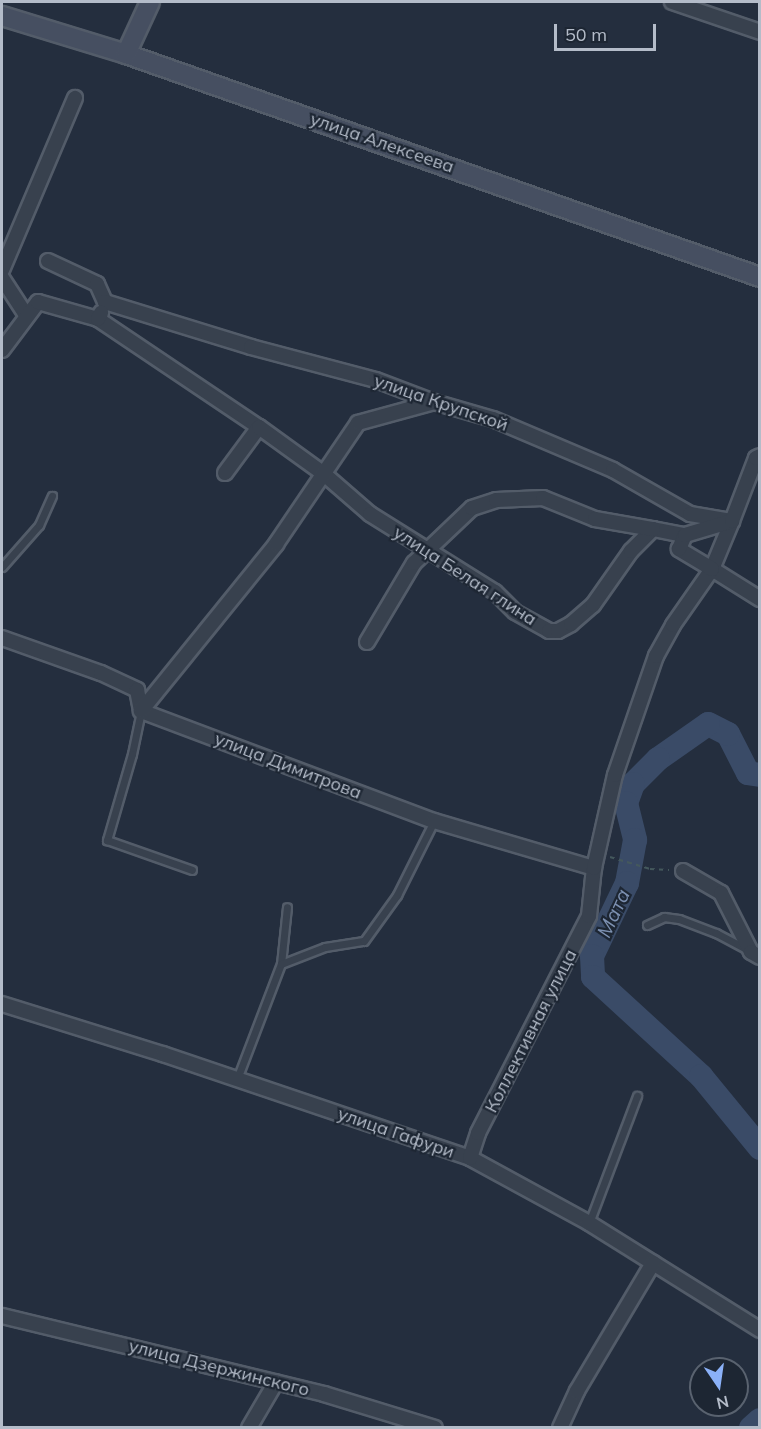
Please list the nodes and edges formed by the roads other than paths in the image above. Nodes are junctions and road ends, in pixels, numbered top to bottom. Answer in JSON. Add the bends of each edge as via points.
{"nodes":[{"id":1,"x":150,"y":2,"type":"edge"},
{"id":2,"x":672,"y":2,"type":"edge"},
{"id":3,"x":2,"y":16,"type":"edge"},
{"id":4,"x":759,"y":32,"type":"edge"},
{"id":5,"x":126,"y":54,"type":"junction"},
{"id":6,"x":75,"y":98,"type":"dead end"},
{"id":7,"x":48,"y":261,"type":"dead end"},
{"id":8,"x":2,"y":270,"type":"edge"},
{"id":9,"x":759,"y":277,"type":"edge"},
{"id":10,"x":2,"y":278,"type":"edge"},
{"id":11,"x":105,"y":302,"type":"junction"},
{"id":12,"x":26,"y":315,"type":"junction"},
{"id":13,"x":98,"y":319,"type":"junction"},
{"id":14,"x":2,"y":350,"type":"edge"},
{"id":15,"x":434,"y":402,"type":"junction"},
{"id":16,"x":259,"y":427,"type":"junction"},
{"id":17,"x":759,"y":456,"type":"edge"},
{"id":18,"x":225,"y":473,"type":"dead end"},
{"id":19,"x":324,"y":474,"type":"junction"},
{"id":20,"x":52,"y":496,"type":"dead end"},
{"id":21,"x":732,"y":521,"type":"junction"},
{"id":22,"x":653,"y":529,"type":"junction"},
{"id":23,"x":686,"y":535,"type":"junction"},
{"id":24,"x":427,"y":550,"type":"junction"},
{"id":25,"x":2,"y":567,"type":"edge"},
{"id":26,"x":712,"y":569,"type":"junction"},
{"id":27,"x":759,"y":599,"type":"edge"},
{"id":28,"x":2,"y":638,"type":"edge"},
{"id":29,"x":368,"y":642,"type":"dead end"},
{"id":30,"x":141,"y":711,"type":"junction"},
{"id":31,"x":434,"y":821,"type":"junction"},
{"id":32,"x":594,"y":868,"type":"junction"},
{"id":33,"x":192,"y":870,"type":"dead end"},
{"id":34,"x":683,"y":871,"type":"road end"},
{"id":35,"x":286,"y":907,"type":"dead end"},
{"id":36,"x":647,"y":925,"type":"dead end"},
{"id":37,"x":755,"y":954,"type":"edge"},
{"id":38,"x":281,"y":964,"type":"junction"},
{"id":39,"x":2,"y":1005,"type":"edge"},
{"id":40,"x":237,"y":1079,"type":"junction"},
{"id":41,"x":637,"y":1096,"type":"dead end"},
{"id":42,"x":470,"y":1158,"type":"junction"},
{"id":43,"x":589,"y":1223,"type":"junction"},
{"id":44,"x":653,"y":1263,"type":"junction"},
{"id":45,"x":2,"y":1316,"type":"edge"},
{"id":46,"x":759,"y":1330,"type":"edge"},
{"id":47,"x":276,"y":1382,"type":"junction"},
{"id":48,"x":249,"y":1428,"type":"edge"},
{"id":49,"x":435,"y":1428,"type":"edge"},
{"id":50,"x":560,"y":1428,"type":"edge"}],
"edges":[{"from":1,"to":5,"type":"main road"},
{"from":2,"to":4,"type":"street"},
{"from":3,"to":5,"type":"main road","name":"улица Алексеева"},
{"from":5,"to":9,"type":"main road","name":"улица Алексеева"},
{"from":6,"to":8,"type":"street"},
{"from":7,"to":11,"type":"street","via":[[97,284]]},
{"from":10,"to":12,"type":"street"},
{"from":11,"to":13,"type":"street"},
{"from":11,"to":15,"type":"street","name":"улица Крупской","via":[[376,380]]},
{"from":12,"to":13,"type":"street","name":"улица Белая глина","via":[[38,302]]},
{"from":12,"to":14,"type":"street"},
{"from":13,"to":16,"type":"street","name":"улица Белая глина"},
{"from":15,"to":19,"type":"street","via":[[358,423]]},
{"from":15,"to":21,"type":"street","name":"улица Крупской","via":[[493,419],[602,466],[690,514]]},
{"from":16,"to":18,"type":"street"},
{"from":16,"to":19,"type":"street","name":"улица Белая глина"},
{"from":17,"to":21,"type":"street"},
{"from":19,"to":24,"type":"street","name":"улица Белая глина","via":[[370,514]]},
{"from":19,"to":30,"type":"street","via":[[276,544]]},
{"from":20,"to":25,"type":"lane","via":[[39,525]]},
{"from":21,"to":23,"type":"street"},
{"from":21,"to":26,"type":"street"},
{"from":22,"to":23,"type":"street"},
{"from":22,"to":24,"type":"street","via":[[595,519],[543,498],[496,501],[472,508]]},
{"from":22,"to":24,"type":"street","name":"улица Белая глина","via":[[593,605],[558,631],[549,631],[514,612],[495,592]]},
{"from":23,"to":26,"type":"street","via":[[680,549]]},
{"from":24,"to":29,"type":"street","via":[[414,563]]},
{"from":26,"to":27,"type":"street"},
{"from":26,"to":32,"type":"street","name":"Коллективная улица","via":[[656,656],[615,775]]},
{"from":28,"to":30,"type":"street","via":[[137,690]]},
{"from":30,"to":31,"type":"street","name":"улица Димитрова"},
{"from":30,"to":33,"type":"lane","via":[[106,840]]},
{"from":31,"to":32,"type":"street","name":"улица Димитрова"},
{"from":31,"to":38,"type":"lane","via":[[397,895],[364,941],[325,947]]},
{"from":32,"to":42,"type":"street","name":"Коллективная улица","via":[[589,916],[478,1133]]},
{"from":34,"to":37,"type":"street","via":[[721,893]]},
{"from":35,"to":38,"type":"lane"},
{"from":36,"to":37,"type":"lane","via":[[664,917],[679,919]]},
{"from":38,"to":40,"type":"lane"},
{"from":39,"to":40,"type":"street","name":"улица Гафури"},
{"from":40,"to":42,"type":"street","name":"улица Гафури"},
{"from":41,"to":43,"type":"lane"},
{"from":42,"to":43,"type":"street","name":"улица Гафури"},
{"from":43,"to":44,"type":"street","name":"улица Гафури"},
{"from":44,"to":46,"type":"street","name":"улица Гафури"},
{"from":44,"to":50,"type":"street","via":[[577,1391]]},
{"from":45,"to":47,"type":"street","name":"улица Дзержинского"},
{"from":47,"to":48,"type":"street"},
{"from":47,"to":49,"type":"street","name":"улица Дзержинского"}]}
